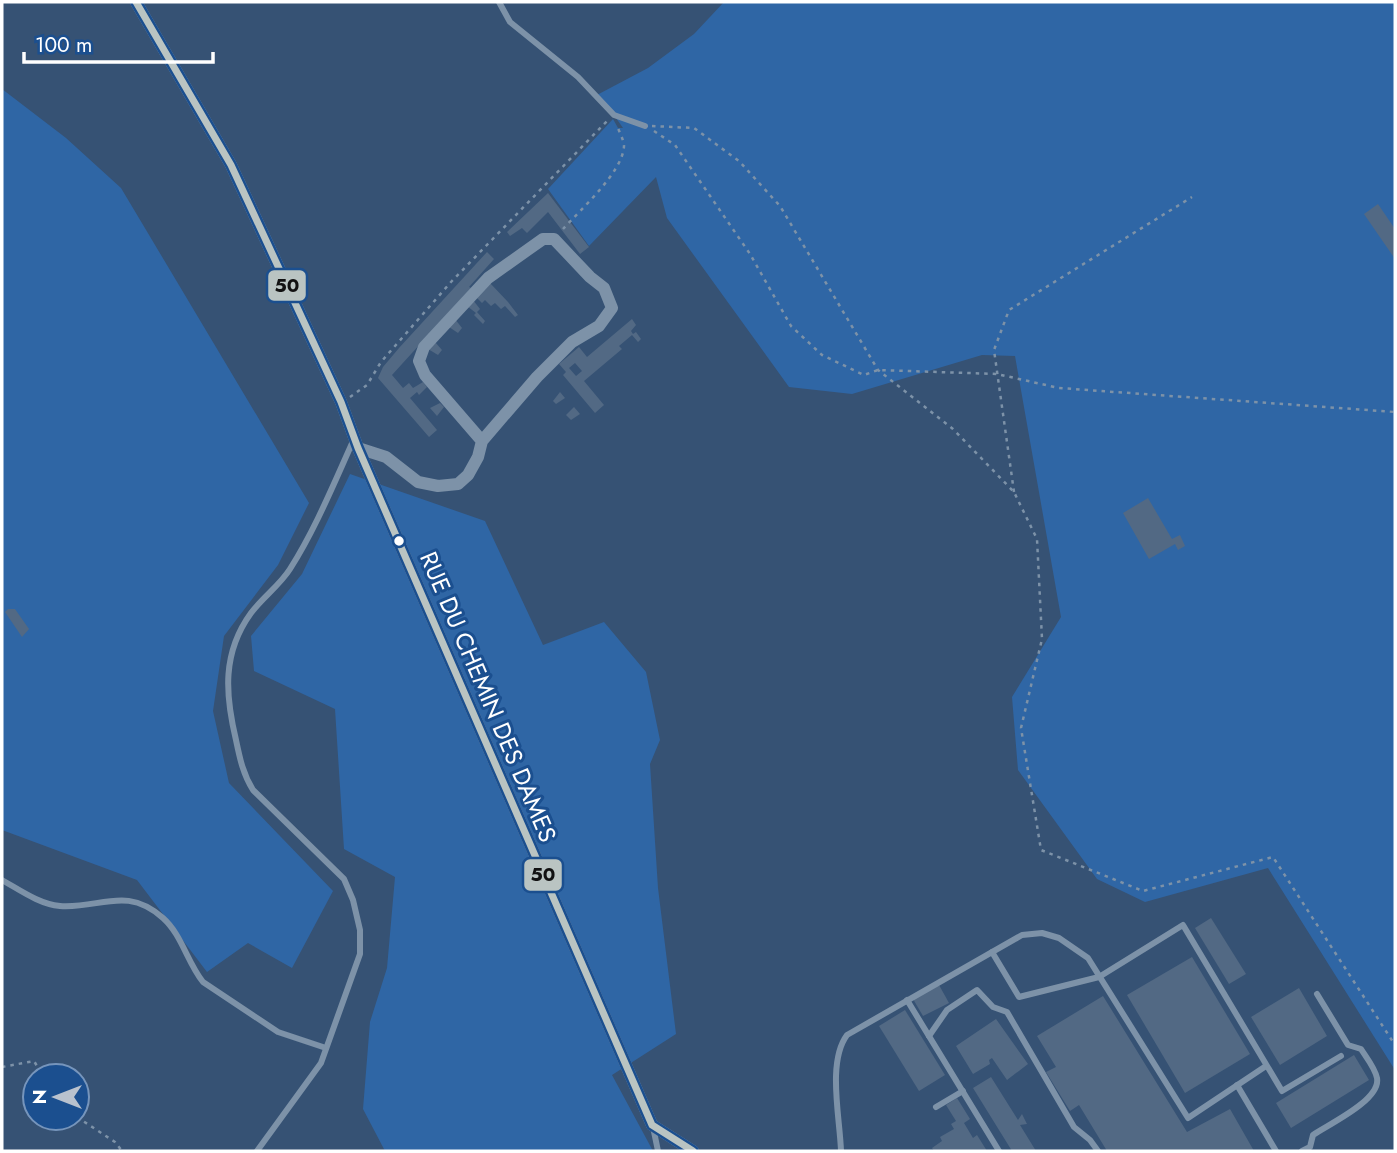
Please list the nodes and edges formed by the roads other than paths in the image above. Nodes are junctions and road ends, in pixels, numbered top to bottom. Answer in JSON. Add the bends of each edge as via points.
{"nodes":[{"id":1,"x":136,"y":2,"type":"edge"},
{"id":2,"x":499,"y":2,"type":"edge"},
{"id":3,"x":645,"y":125,"type":"road end"},
{"id":4,"x":482,"y":441,"type":"junction"},
{"id":5,"x":356,"y":444,"type":"junction"},
{"id":6,"x":2,"y":880,"type":"edge"},
{"id":7,"x":992,"y":952,"type":"junction"},
{"id":8,"x":1099,"y":977,"type":"junction"},
{"id":9,"x":1317,"y":994,"type":"dead end"},
{"id":10,"x":907,"y":1000,"type":"junction"},
{"id":11,"x":929,"y":1036,"type":"junction"},
{"id":12,"x":326,"y":1048,"type":"junction"},
{"id":13,"x":1341,"y":1056,"type":"dead end"},
{"id":14,"x":1266,"y":1066,"type":"junction"},
{"id":15,"x":1237,"y":1085,"type":"junction"},
{"id":16,"x":962,"y":1091,"type":"junction"},
{"id":17,"x":936,"y":1107,"type":"dead end"},
{"id":18,"x":652,"y":1125,"type":"junction"},
{"id":19,"x":257,"y":1151,"type":"edge"},
{"id":20,"x":658,"y":1151,"type":"edge"},
{"id":21,"x":693,"y":1151,"type":"edge"},
{"id":22,"x":841,"y":1151,"type":"edge"},
{"id":23,"x":999,"y":1151,"type":"edge"},
{"id":24,"x":1098,"y":1151,"type":"edge"},
{"id":25,"x":1276,"y":1151,"type":"edge"},
{"id":26,"x":1302,"y":1151,"type":"edge"}],
"edges":[{"from":1,"to":5,"type":"street","name":"RUE DU CHEMIN DES DAMES","via":[[232,165]]},
{"from":2,"to":3,"type":"lane","via":[[510,22],[578,77],[614,115]]},
{"from":4,"to":4,"type":"street","via":[[425,375],[419,360],[424,347],[488,278],[543,239],[554,239],[604,288],[612,308],[598,326],[572,342],[537,377]]},
{"from":4,"to":5,"type":"street","via":[[468,475],[458,484],[438,486],[418,482],[386,457]]},
{"from":5,"to":12,"type":"lane","via":[[289,571],[252,612],[237,637],[228,672],[228,705],[243,774],[253,790],[344,879],[353,900],[360,954]]},
{"from":5,"to":18,"type":"street","name":"RUE DU CHEMIN DES DAMES"},
{"from":6,"to":12,"type":"lane","via":[[42,902],[61,906],[115,899],[142,904],[175,930],[203,982],[278,1032]]},
{"from":7,"to":8,"type":"lane","via":[[1022,935],[1042,933],[1059,938],[1087,958]]},
{"from":7,"to":8,"type":"lane","via":[[1019,997]]},
{"from":7,"to":10,"type":"lane"},
{"from":8,"to":14,"type":"lane","via":[[1183,925]]},
{"from":8,"to":15,"type":"lane","via":[[1188,1118]]},
{"from":9,"to":26,"type":"lane","via":[[1348,1045],[1361,1049],[1377,1079],[1376,1090],[1312,1135],[1310,1147]]},
{"from":10,"to":11,"type":"lane"},
{"from":10,"to":22,"type":"lane","via":[[846,1035],[839,1046]]},
{"from":11,"to":16,"type":"lane"},
{"from":11,"to":24,"type":"lane","via":[[947,1010],[977,990],[993,1007],[1007,1012],[1074,1127]]},
{"from":12,"to":19,"type":"lane","via":[[321,1063]]},
{"from":13,"to":14,"type":"lane","via":[[1282,1091]]},
{"from":14,"to":15,"type":"lane"},
{"from":15,"to":25,"type":"lane"},
{"from":16,"to":17,"type":"lane"},
{"from":16,"to":23,"type":"lane"},
{"from":18,"to":20,"type":"lane"},
{"from":18,"to":21,"type":"street"}]}
